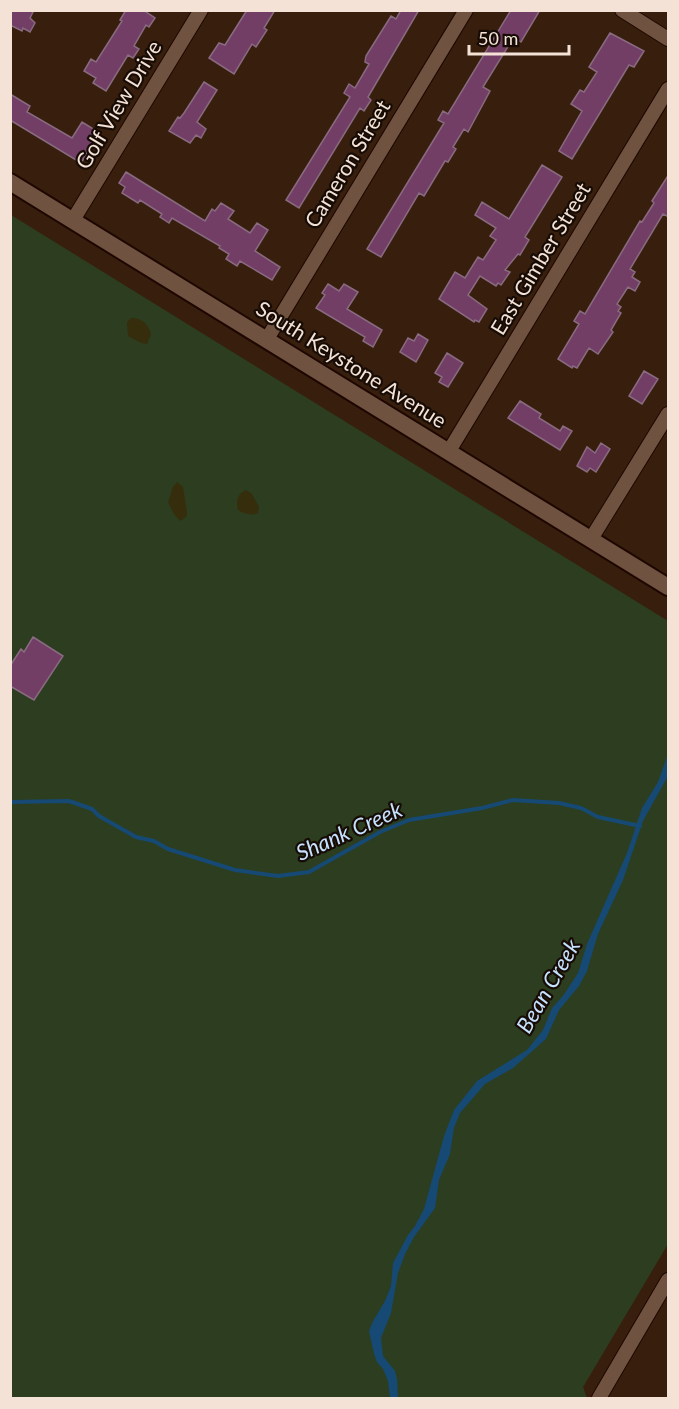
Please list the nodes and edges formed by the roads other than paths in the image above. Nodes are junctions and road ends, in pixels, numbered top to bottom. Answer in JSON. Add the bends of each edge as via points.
{"nodes":[{"id":1,"x":201,"y":10,"type":"edge"},
{"id":2,"x":466,"y":10,"type":"edge"},
{"id":3,"x":622,"y":10,"type":"edge"},
{"id":4,"x":669,"y":39,"type":"edge"},
{"id":5,"x":669,"y":89,"type":"edge"},
{"id":6,"x":10,"y":182,"type":"edge"},
{"id":7,"x":74,"y":220,"type":"junction"},
{"id":8,"x":267,"y":339,"type":"junction"},
{"id":9,"x":669,"y":414,"type":"edge"},
{"id":10,"x":449,"y":452,"type":"junction"},
{"id":11,"x":591,"y":539,"type":"junction"},
{"id":12,"x":669,"y":587,"type":"edge"},
{"id":13,"x":669,"y":1280,"type":"edge"},
{"id":14,"x":599,"y":1398,"type":"edge"}],
"edges":[{"from":1,"to":7,"type":"street","name":"Golf View Drive"},
{"from":2,"to":8,"type":"street","name":"Cameron Street"},
{"from":3,"to":4,"type":"street"},
{"from":5,"to":10,"type":"street","name":"East Gimber Street"},
{"from":6,"to":7,"type":"main road","name":"South Keystone Avenue"},
{"from":7,"to":8,"type":"main road","name":"South Keystone Avenue"},
{"from":8,"to":10,"type":"main road","name":"South Keystone Avenue"},
{"from":9,"to":11,"type":"street"},
{"from":10,"to":11,"type":"main road","name":"South Keystone Avenue"},
{"from":11,"to":12,"type":"main road","name":"South Keystone Avenue"},
{"from":13,"to":14,"type":"street"}]}
